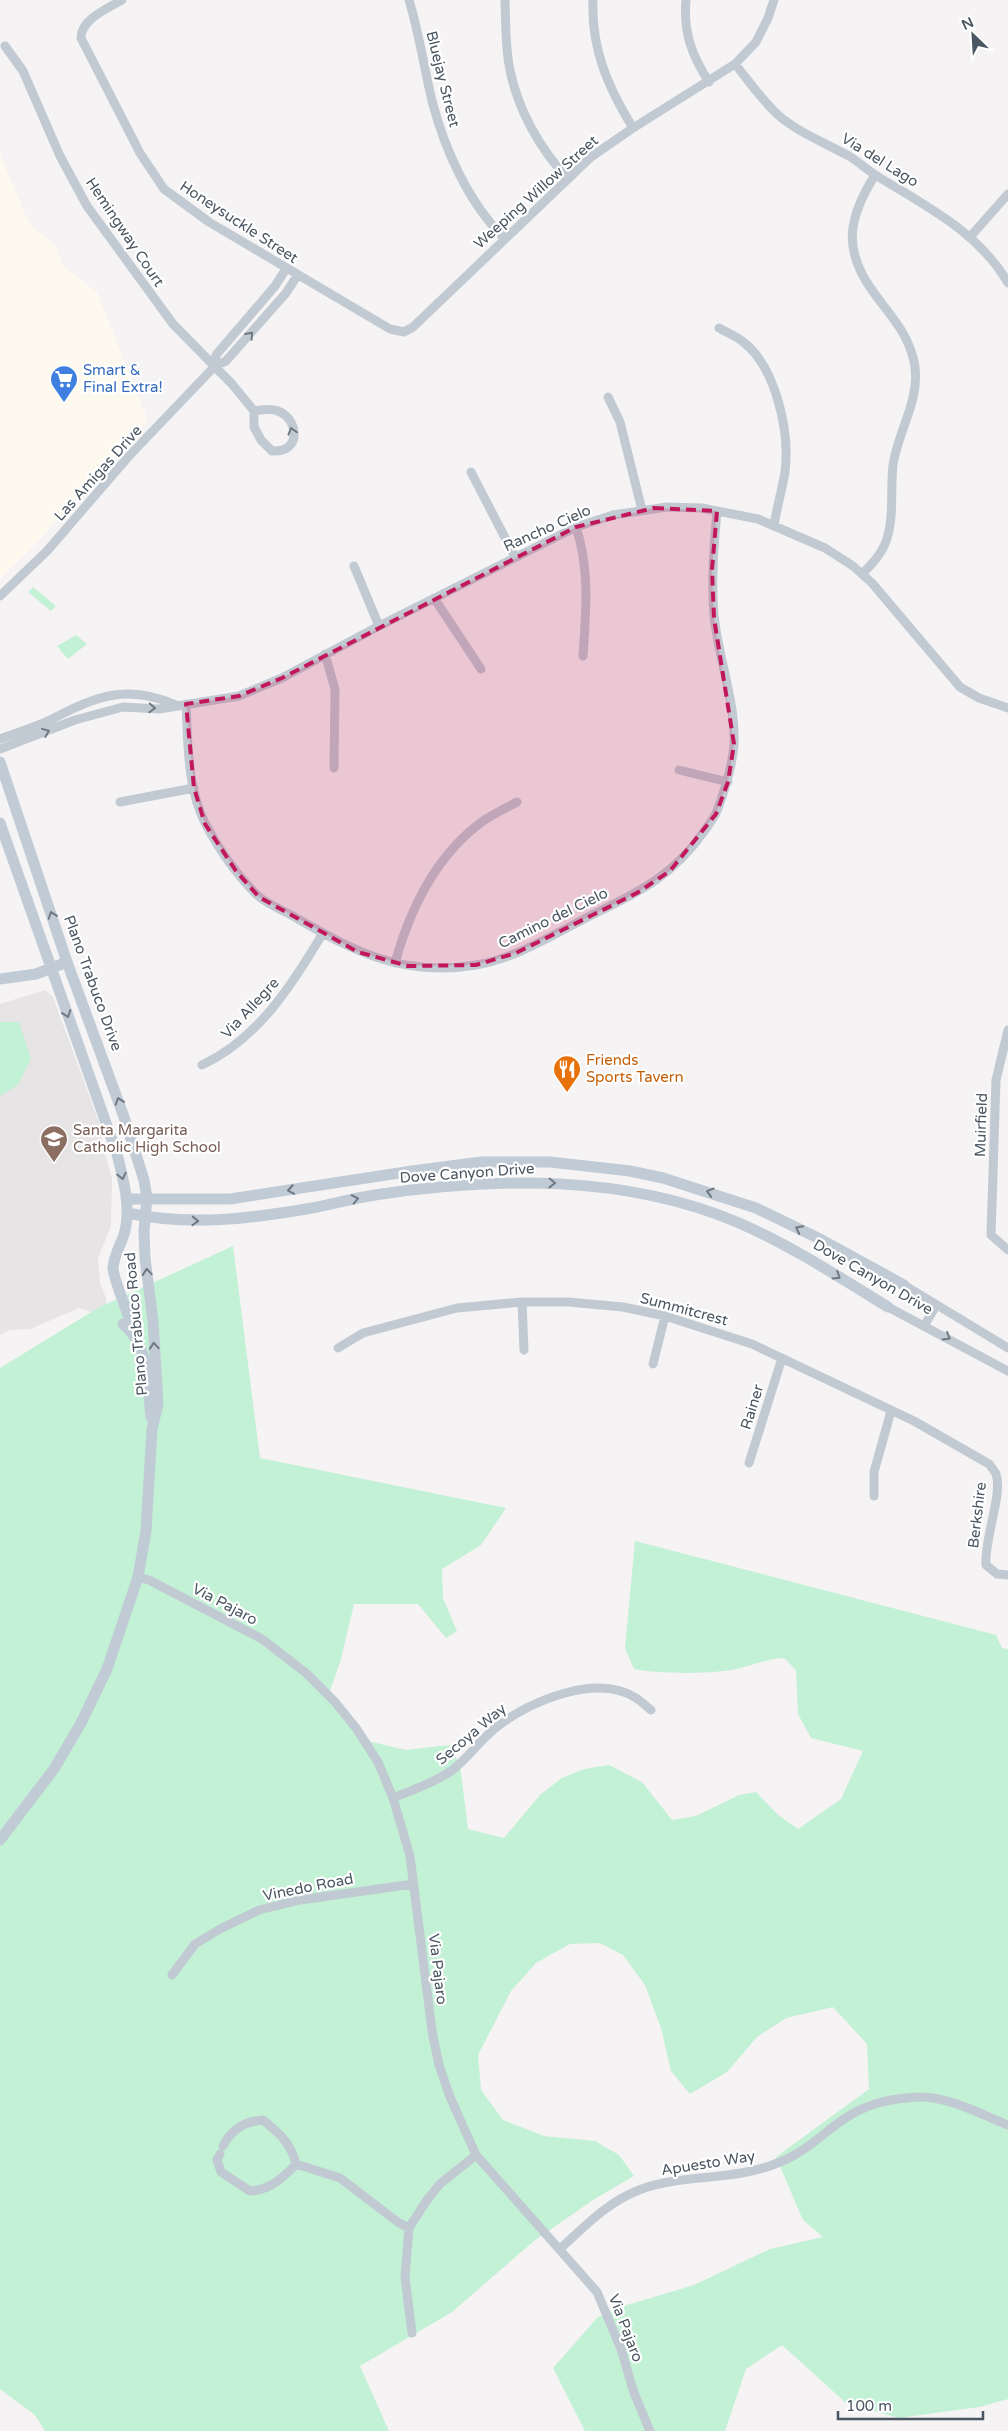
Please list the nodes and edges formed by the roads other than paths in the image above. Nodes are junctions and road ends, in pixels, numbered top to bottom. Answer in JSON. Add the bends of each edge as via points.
{"nodes":[{"id":1,"x":122,"y":0,"type":"edge"},
{"id":2,"x":409,"y":0,"type":"edge"},
{"id":3,"x":505,"y":0,"type":"edge"},
{"id":4,"x":593,"y":0,"type":"edge"},
{"id":5,"x":686,"y":0,"type":"edge"},
{"id":6,"x":774,"y":0,"type":"edge"},
{"id":7,"x":5,"y":46,"type":"dead end"},
{"id":8,"x":735,"y":64,"type":"junction"},
{"id":9,"x":709,"y":82,"type":"junction"},
{"id":10,"x":633,"y":128,"type":"junction"},
{"id":11,"x":875,"y":175,"type":"junction"},
{"id":12,"x":568,"y":178,"type":"junction"},
{"id":13,"x":1008,"y":194,"type":"edge"},
{"id":14,"x":970,"y":237,"type":"junction"},
{"id":15,"x":504,"y":238,"type":"junction"},
{"id":16,"x":286,"y":269,"type":"junction"},
{"id":17,"x":297,"y":276,"type":"junction"},
{"id":18,"x":1008,"y":282,"type":"edge"},
{"id":19,"x":260,"y":304,"type":"junction"},
{"id":20,"x":270,"y":312,"type":"junction"},
{"id":21,"x":718,"y":328,"type":"dead end"},
{"id":22,"x":404,"y":332,"type":"joint"},
{"id":23,"x":215,"y":366,"type":"junction"},
{"id":24,"x":608,"y":397,"type":"dead end"},
{"id":25,"x":254,"y":411,"type":"junction"},
{"id":26,"x":471,"y":472,"type":"dead end"},
{"id":27,"x":642,"y":510,"type":"junction"},
{"id":28,"x":716,"y":511,"type":"junction"},
{"id":29,"x":774,"y":525,"type":"junction"},
{"id":30,"x":576,"y":527,"type":"junction"},
{"id":31,"x":515,"y":557,"type":"junction"},
{"id":32,"x":354,"y":566,"type":"dead end"},
{"id":33,"x":862,"y":574,"type":"junction"},
{"id":34,"x":0,"y":596,"type":"edge"},
{"id":35,"x":434,"y":598,"type":"junction"},
{"id":36,"x":379,"y":626,"type":"junction"},
{"id":37,"x":325,"y":654,"type":"junction"},
{"id":38,"x":583,"y":656,"type":"dead end"},
{"id":39,"x":482,"y":669,"type":"dead end"},
{"id":40,"x":120,"y":694,"type":"junction"},
{"id":41,"x":89,"y":700,"type":"junction"},
{"id":42,"x":181,"y":705,"type":"junction"},
{"id":43,"x":123,"y":707,"type":"junction"},
{"id":44,"x":1008,"y":708,"type":"edge"},
{"id":45,"x":93,"y":714,"type":"junction"},
{"id":46,"x":0,"y":739,"type":"edge"},
{"id":47,"x":0,"y":749,"type":"edge"},
{"id":48,"x":0,"y":762,"type":"edge"},
{"id":49,"x":334,"y":768,"type":"dead end"},
{"id":50,"x":679,"y":770,"type":"dead end"},
{"id":51,"x":728,"y":782,"type":"junction"},
{"id":52,"x":194,"y":788,"type":"junction"},
{"id":53,"x":120,"y":802,"type":"dead end"},
{"id":54,"x":517,"y":802,"type":"dead end"},
{"id":55,"x":0,"y":823,"type":"edge"},
{"id":56,"x":323,"y":933,"type":"junction"},
{"id":57,"x":68,"y":962,"type":"junction"},
{"id":58,"x":395,"y":963,"type":"junction"},
{"id":59,"x":50,"y":968,"type":"junction"},
{"id":60,"x":0,"y":979,"type":"edge"},
{"id":61,"x":1008,"y":1030,"type":"edge"},
{"id":62,"x":202,"y":1065,"type":"dead end"},
{"id":63,"x":148,"y":1198,"type":"junction"},
{"id":64,"x":126,"y":1199,"type":"junction"},
{"id":65,"x":127,"y":1213,"type":"junction"},
{"id":66,"x":146,"y":1217,"type":"junction"},
{"id":67,"x":1008,"y":1250,"type":"edge"},
{"id":68,"x":904,"y":1285,"type":"joint"},
{"id":69,"x":522,"y":1302,"type":"junction"},
{"id":70,"x":936,"y":1306,"type":"junction"},
{"id":71,"x":888,"y":1307,"type":"joint"},
{"id":72,"x":665,"y":1316,"type":"junction"},
{"id":73,"x":924,"y":1324,"type":"junction"},
{"id":74,"x":338,"y":1348,"type":"dead end"},
{"id":75,"x":1008,"y":1348,"type":"edge"},
{"id":76,"x":524,"y":1350,"type":"dead end"},
{"id":77,"x":782,"y":1358,"type":"junction"},
{"id":78,"x":653,"y":1364,"type":"dead end"},
{"id":79,"x":1008,"y":1371,"type":"edge"},
{"id":80,"x":891,"y":1411,"type":"junction"},
{"id":81,"x":152,"y":1429,"type":"junction"},
{"id":82,"x":749,"y":1463,"type":"dead end"},
{"id":83,"x":996,"y":1474,"type":"joint"},
{"id":84,"x":874,"y":1496,"type":"dead end"},
{"id":85,"x":1008,"y":1575,"type":"edge"},
{"id":86,"x":138,"y":1577,"type":"junction"},
{"id":87,"x":651,"y":1710,"type":"dead end"},
{"id":88,"x":393,"y":1798,"type":"junction"},
{"id":89,"x":0,"y":1840,"type":"edge"},
{"id":90,"x":413,"y":1884,"type":"junction"},
{"id":91,"x":172,"y":1975,"type":"dead end"},
{"id":92,"x":1008,"y":2124,"type":"edge"},
{"id":93,"x":476,"y":2155,"type":"junction"},
{"id":94,"x":296,"y":2164,"type":"junction"},
{"id":95,"x":409,"y":2228,"type":"junction"},
{"id":96,"x":561,"y":2248,"type":"junction"},
{"id":97,"x":412,"y":2333,"type":"dead end"},
{"id":98,"x":650,"y":2431,"type":"edge"}],
"edges":[{"from":1,"to":16,"type":"street","name":"Honeysuckle Street","via":[[90,20],[81,31],[84,48],[140,154],[164,190]]},
{"from":2,"to":15,"type":"street","name":"Bluejay Street","via":[[441,130],[470,195]]},
{"from":3,"to":12,"type":"street","via":[[507,51],[514,86],[545,152]]},
{"from":4,"to":10,"type":"street","via":[[594,37],[602,68],[613,95]]},
{"from":5,"to":9,"type":"street","via":[[686,29],[690,46]]},
{"from":6,"to":8,"type":"street","name":"Weeping Willow Street","via":[[756,42]]},
{"from":7,"to":23,"type":"street","name":"Hemingway Court","via":[[22,71],[60,156],[87,206],[173,324]]},
{"from":8,"to":9,"type":"street","name":"Weeping Willow Street"},
{"from":8,"to":11,"type":"street","name":"Via del Lago","via":[[776,113]]},
{"from":9,"to":10,"type":"street","name":"Weeping Willow Street"},
{"from":10,"to":12,"type":"street","name":"Weeping Willow Street","via":[[591,157]]},
{"from":11,"to":14,"type":"street","name":"Via del Lago","via":[[932,208]]},
{"from":11,"to":33,"type":"street","via":[[860,199],[853,222],[853,250],[870,287],[901,327],[914,362],[914,400],[893,464],[889,530],[878,557]]},
{"from":12,"to":15,"type":"street","name":"Weeping Willow Street"},
{"from":13,"to":14,"type":"street"},
{"from":14,"to":18,"type":"street","name":"Via del Lago","via":[[998,265]]},
{"from":15,"to":22,"type":"street","name":"Weeping Willow Street","via":[[413,327]]},
{"from":16,"to":17,"type":"street","name":"Honeysuckle Street"},
{"from":16,"to":19,"type":"street","name":"Las Amigas Drive"},
{"from":17,"to":20,"type":"street","name":"Las Amigas Drive"},
{"from":17,"to":22,"type":"street","name":"Honeysuckle Street","via":[[390,329]]},
{"from":19,"to":20,"type":"street"},
{"from":19,"to":23,"type":"street","name":"Las Amigas Drive","via":[[216,355]]},
{"from":23,"to":20,"type":"street","name":"Las Amigas Drive","one_way":true,"via":[[226,362]]},
{"from":21,"to":29,"type":"street","via":[[743,341],[758,357],[776,390],[783,425],[785,471]]},
{"from":23,"to":25,"type":"street","name":"Hemingway Court"},
{"from":23,"to":34,"type":"street","name":"Las Amigas Drive","via":[[129,456],[47,551]]},
{"from":24,"to":27,"type":"street","via":[[620,422]]},
{"from":25,"to":25,"type":"street","one_way":true,"via":[[254,427],[261,440],[272,451],[282,452],[289,448],[294,440],[294,430],[288,420],[280,412],[268,409]]},
{"from":26,"to":31,"type":"street"},
{"from":27,"to":28,"type":"street","name":"Rancho Cielo","via":[[667,507]]},
{"from":27,"to":30,"type":"street","name":"Rancho Cielo"},
{"from":28,"to":29,"type":"street","name":"Rancho Cielo"},
{"from":28,"to":51,"type":"street","name":"Camino del Cielo","via":[[712,569],[714,618],[734,744]]},
{"from":29,"to":33,"type":"street","name":"Rancho Cielo","via":[[825,548]]},
{"from":30,"to":31,"type":"street","name":"Rancho Cielo"},
{"from":30,"to":38,"type":"street","via":[[587,577]]},
{"from":31,"to":35,"type":"street","name":"Rancho Cielo"},
{"from":32,"to":36,"type":"street"},
{"from":33,"to":44,"type":"street","name":"Rancho Cielo","via":[[960,687]]},
{"from":35,"to":36,"type":"street","name":"Rancho Cielo"},
{"from":35,"to":39,"type":"street"},
{"from":36,"to":37,"type":"street","name":"Rancho Cielo"},
{"from":37,"to":42,"type":"street","name":"Rancho Cielo","via":[[282,678],[239,696]]},
{"from":37,"to":49,"type":"street","via":[[335,689]]},
{"from":40,"to":41,"type":"street","name":"Rancho Cielo"},
{"from":40,"to":42,"type":"street","name":"Rancho Cielo","via":[[160,698]]},
{"from":40,"to":43,"type":"street"},
{"from":41,"to":45,"type":"street"},
{"from":41,"to":46,"type":"street","name":"Rancho Cielo"},
{"from":43,"to":42,"type":"street","name":"Rancho Cielo","one_way":true,"via":[[159,709]]},
{"from":42,"to":52,"type":"street","name":"Camino del Cielo"},
{"from":43,"to":45,"type":"street","name":"Rancho Cielo"},
{"from":47,"to":45,"type":"street","name":"Rancho Cielo","one_way":true},
{"from":57,"to":48,"type":"street","name":"Plano Trabuco Drive","one_way":true},
{"from":50,"to":51,"type":"street"},
{"from":51,"to":58,"type":"street","name":"Camino del Cielo","via":[[716,814],[692,848],[670,871],[637,892],[496,960],[447,968]]},
{"from":52,"to":53,"type":"street"},
{"from":52,"to":56,"type":"street","name":"Camino del Cielo","via":[[205,824],[259,897]]},
{"from":54,"to":58,"type":"street","via":[[483,821],[440,864],[420,895],[403,932]]},
{"from":55,"to":59,"type":"street"},
{"from":56,"to":58,"type":"street","name":"Camino del Cielo","via":[[358,952]]},
{"from":56,"to":62,"type":"street","name":"Via Allegre","via":[[278,1002],[235,1047]]},
{"from":57,"to":59,"type":"street"},
{"from":63,"to":57,"type":"street","name":"Plano Trabuco Drive","one_way":true,"via":[[124,1117]]},
{"from":59,"to":60,"type":"street","via":[[36,974]]},
{"from":59,"to":64,"type":"street","one_way":true,"via":[[117,1154]]},
{"from":61,"to":67,"type":"street","name":"Muirfield","via":[[996,1080],[990,1221],[991,1235]]},
{"from":63,"to":64,"type":"street","name":"Dove Canyon Drive"},
{"from":63,"to":66,"type":"street","name":"Plano Trabuco Drive"},
{"from":68,"to":63,"type":"street","name":"Dove Canyon Drive","one_way":true,"via":[[756,1208],[663,1178],[630,1171],[550,1162],[481,1162],[230,1200]]},
{"from":64,"to":65,"type":"street"},
{"from":65,"to":66,"type":"street","name":"Dove Canyon Drive"},
{"from":65,"to":81,"type":"street","name":"Plano Trabuco Road","via":[[126,1230],[113,1269],[129,1328],[146,1358]]},
{"from":66,"to":71,"type":"street","name":"Dove Canyon Drive","one_way":true,"via":[[201,1222],[233,1219],[440,1186],[559,1183],[597,1187],[677,1201],[736,1222],[800,1252]]},
{"from":81,"to":66,"type":"street","name":"Plano Trabuco Road","one_way":true,"via":[[158,1404],[144,1231]]},
{"from":68,"to":70,"type":"street","name":"Dove Canyon Drive"},
{"from":69,"to":72,"type":"street","name":"Summitcrest","via":[[623,1307]]},
{"from":69,"to":74,"type":"street","name":"Summitcrest","via":[[457,1308],[363,1333]]},
{"from":69,"to":76,"type":"street"},
{"from":70,"to":73,"type":"street"},
{"from":70,"to":75,"type":"street","name":"Dove Canyon Drive"},
{"from":71,"to":73,"type":"street","name":"Dove Canyon Drive"},
{"from":72,"to":77,"type":"street","name":"Summitcrest","via":[[717,1331]]},
{"from":72,"to":78,"type":"street"},
{"from":73,"to":79,"type":"street","name":"Dove Canyon Drive","one_way":true},
{"from":77,"to":80,"type":"street","name":"Summitcrest"},
{"from":77,"to":82,"type":"street","name":"Rainer"},
{"from":80,"to":83,"type":"street","name":"Summitcrest","via":[[989,1464]]},
{"from":80,"to":84,"type":"street","via":[[874,1472]]},
{"from":81,"to":86,"type":"street","name":"Plano Trabuco Road","via":[[146,1531]]},
{"from":83,"to":85,"type":"street","name":"Berkshire","via":[[997,1491],[985,1551],[986,1565],[997,1574]]},
{"from":86,"to":88,"type":"street","name":"Via Pajaro","via":[[150,1580],[262,1639],[306,1673],[356,1728],[378,1762]]},
{"from":86,"to":89,"type":"street","name":"Plano Trabuco Road","via":[[107,1669],[81,1723],[54,1769]]},
{"from":87,"to":88,"type":"street","name":"Secoya Way","via":[[620,1691],[586,1690],[548,1697],[497,1726],[451,1770]]},
{"from":88,"to":90,"type":"street","name":"Via Pajaro","via":[[410,1856]]},
{"from":90,"to":91,"type":"street","name":"Vinedo Road","via":[[300,1900],[259,1910],[196,1944]]},
{"from":90,"to":93,"type":"street","name":"Via Pajaro","via":[[439,2065]]},
{"from":92,"to":96,"type":"street","name":"Apuesto Way","via":[[938,2099],[919,2097],[890,2101],[852,2114],[801,2152],[752,2173],[658,2185],[622,2197]]},
{"from":93,"to":95,"type":"street","via":[[440,2184]]},
{"from":93,"to":96,"type":"street","name":"Via Pajaro"},
{"from":94,"to":94,"type":"street","via":[[290,2146],[264,2120],[238,2128],[228,2138],[217,2160],[221,2172],[250,2191],[271,2186]]},
{"from":94,"to":95,"type":"street","via":[[340,2178]]},
{"from":95,"to":97,"type":"street","via":[[405,2277]]},
{"from":96,"to":98,"type":"street","name":"Via Pajaro","via":[[597,2292],[605,2307]]}]}
